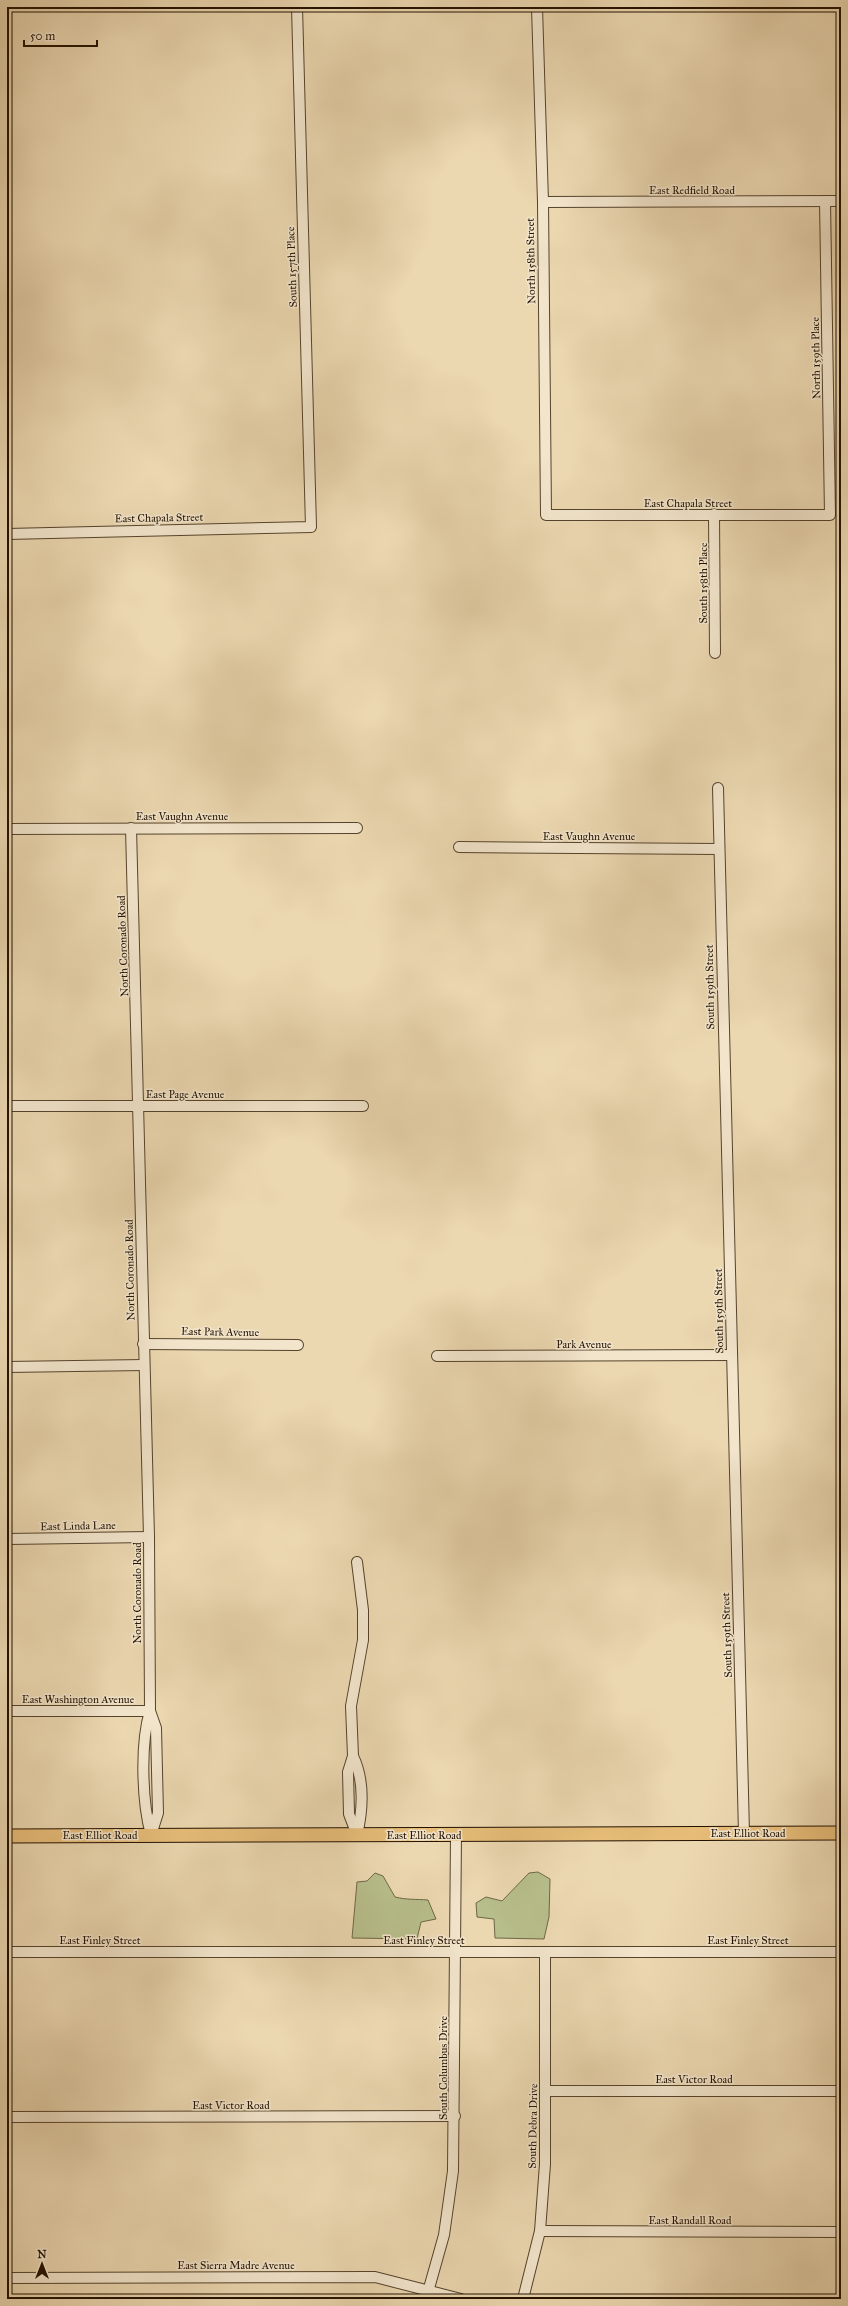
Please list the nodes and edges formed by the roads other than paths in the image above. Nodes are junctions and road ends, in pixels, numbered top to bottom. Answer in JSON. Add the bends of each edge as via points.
{"nodes":[{"id":1,"x":297,"y":7,"type":"edge"},
{"id":2,"x":537,"y":7,"type":"edge"},
{"id":3,"x":826,"y":201,"type":"junction"},
{"id":4,"x":841,"y":201,"type":"edge"},
{"id":5,"x":543,"y":202,"type":"junction"},
{"id":6,"x":714,"y":514,"type":"junction"},
{"id":7,"x":546,"y":515,"type":"joint"},
{"id":8,"x":830,"y":515,"type":"joint"},
{"id":9,"x":311,"y":527,"type":"joint"},
{"id":10,"x":7,"y":534,"type":"edge"},
{"id":11,"x":715,"y":652,"type":"dead end"},
{"id":12,"x":718,"y":788,"type":"dead end"},
{"id":13,"x":131,"y":828,"type":"junction"},
{"id":14,"x":357,"y":828,"type":"dead end"},
{"id":15,"x":7,"y":829,"type":"edge"},
{"id":16,"x":459,"y":847,"type":"dead end"},
{"id":17,"x":719,"y":849,"type":"junction"},
{"id":18,"x":7,"y":1106,"type":"edge"},
{"id":19,"x":139,"y":1106,"type":"junction"},
{"id":20,"x":363,"y":1106,"type":"dead end"},
{"id":21,"x":143,"y":1344,"type":"junction"},
{"id":22,"x":298,"y":1345,"type":"dead end"},
{"id":23,"x":732,"y":1355,"type":"junction"},
{"id":24,"x":437,"y":1356,"type":"dead end"},
{"id":25,"x":144,"y":1365,"type":"junction"},
{"id":26,"x":7,"y":1367,"type":"edge"},
{"id":27,"x":149,"y":1537,"type":"junction"},
{"id":28,"x":7,"y":1539,"type":"edge"},
{"id":29,"x":357,"y":1562,"type":"dead end"},
{"id":30,"x":7,"y":1711,"type":"edge"},
{"id":31,"x":150,"y":1711,"type":"junction"},
{"id":32,"x":744,"y":1833,"type":"junction"},
{"id":33,"x":841,"y":1833,"type":"edge"},
{"id":34,"x":151,"y":1835,"type":"junction"},
{"id":35,"x":357,"y":1835,"type":"junction"},
{"id":36,"x":456,"y":1835,"type":"junction"},
{"id":37,"x":7,"y":1836,"type":"edge"},
{"id":38,"x":7,"y":1952,"type":"edge"},
{"id":39,"x":455,"y":1952,"type":"junction"},
{"id":40,"x":545,"y":1952,"type":"junction"},
{"id":41,"x":841,"y":1952,"type":"edge"},
{"id":42,"x":546,"y":2091,"type":"junction"},
{"id":43,"x":841,"y":2091,"type":"edge"},
{"id":44,"x":455,"y":2116,"type":"junction"},
{"id":45,"x":7,"y":2117,"type":"edge"},
{"id":46,"x":540,"y":2231,"type":"junction"},
{"id":47,"x":841,"y":2232,"type":"edge"},
{"id":48,"x":7,"y":2278,"type":"edge"},
{"id":49,"x":428,"y":2294,"type":"edge"},
{"id":50,"x":461,"y":2299,"type":"edge"},
{"id":51,"x":523,"y":2299,"type":"edge"}],
"edges":[{"from":1,"to":9,"type":"street","name":"South 157th Place"},
{"from":2,"to":5,"type":"street","name":"North 158th Street"},
{"from":3,"to":4,"type":"street","name":"East Redfield Road"},
{"from":3,"to":5,"type":"street","name":"East Redfield Road"},
{"from":3,"to":8,"type":"street","name":"North 159th Place"},
{"from":5,"to":7,"type":"street","name":"North 158th Street"},
{"from":6,"to":7,"type":"street","name":"East Chapala Street"},
{"from":6,"to":8,"type":"street","name":"East Chapala Street"},
{"from":6,"to":11,"type":"street","name":"South 158th Place"},
{"from":9,"to":10,"type":"street","name":"East Chapala Street"},
{"from":12,"to":17,"type":"street","name":"South 159th Street"},
{"from":13,"to":14,"type":"street","name":"East Vaughn Avenue"},
{"from":13,"to":15,"type":"street","name":"East Vaughn Avenue"},
{"from":13,"to":19,"type":"street","name":"North Coronado Road"},
{"from":16,"to":17,"type":"street","name":"East Vaughn Avenue"},
{"from":17,"to":23,"type":"street","name":"South 159th Street"},
{"from":18,"to":19,"type":"street","name":"East Page Avenue"},
{"from":19,"to":20,"type":"street","name":"East Page Avenue"},
{"from":19,"to":21,"type":"street","name":"North Coronado Road"},
{"from":21,"to":22,"type":"street","name":"East Park Avenue"},
{"from":21,"to":25,"type":"street","name":"North Coronado Road"},
{"from":23,"to":24,"type":"street","name":"Park Avenue"},
{"from":23,"to":32,"type":"street","name":"South 159th Street"},
{"from":25,"to":26,"type":"street"},
{"from":25,"to":27,"type":"street","name":"North Coronado Road"},
{"from":27,"to":28,"type":"street","name":"East Linda Lane"},
{"from":27,"to":31,"type":"street","name":"North Coronado Road"},
{"from":29,"to":35,"type":"street","via":[[363,1610],[363,1640],[351,1706],[353,1756],[348,1772],[349,1814]]},
{"from":30,"to":31,"type":"street","name":"East Washington Avenue"},
{"from":31,"to":34,"type":"street","name":"North Coronado Road","via":[[156,1728],[158,1813]]},
{"from":32,"to":33,"type":"main road","name":"East Elliot Road"},
{"from":32,"to":36,"type":"main road","name":"East Elliot Road"},
{"from":34,"to":35,"type":"main road","name":"East Elliot Road"},
{"from":34,"to":37,"type":"main road","name":"East Elliot Road"},
{"from":35,"to":36,"type":"main road","name":"East Elliot Road"},
{"from":36,"to":39,"type":"street","name":"South Columbus Drive"},
{"from":38,"to":39,"type":"street","name":"East Finley Street"},
{"from":39,"to":40,"type":"street","name":"East Finley Street"},
{"from":39,"to":44,"type":"street","name":"South Columbus Drive"},
{"from":40,"to":41,"type":"street","name":"East Finley Street"},
{"from":40,"to":42,"type":"street","name":"South Debra Drive"},
{"from":42,"to":43,"type":"street","name":"East Victor Road"},
{"from":42,"to":46,"type":"street","name":"South Debra Drive","via":[[545,2164]]},
{"from":44,"to":45,"type":"street","name":"East Victor Road"},
{"from":44,"to":49,"type":"street","name":"South Columbus Drive","via":[[453,2171],[446,2221]]},
{"from":46,"to":47,"type":"street","name":"East Randall Road"},
{"from":46,"to":51,"type":"street","name":"South Debra Drive"},
{"from":48,"to":49,"type":"street","name":"East Sierra Madre Avenue","via":[[375,2277]]},
{"from":49,"to":50,"type":"street","name":"East Sierra Madre Avenue"}]}
